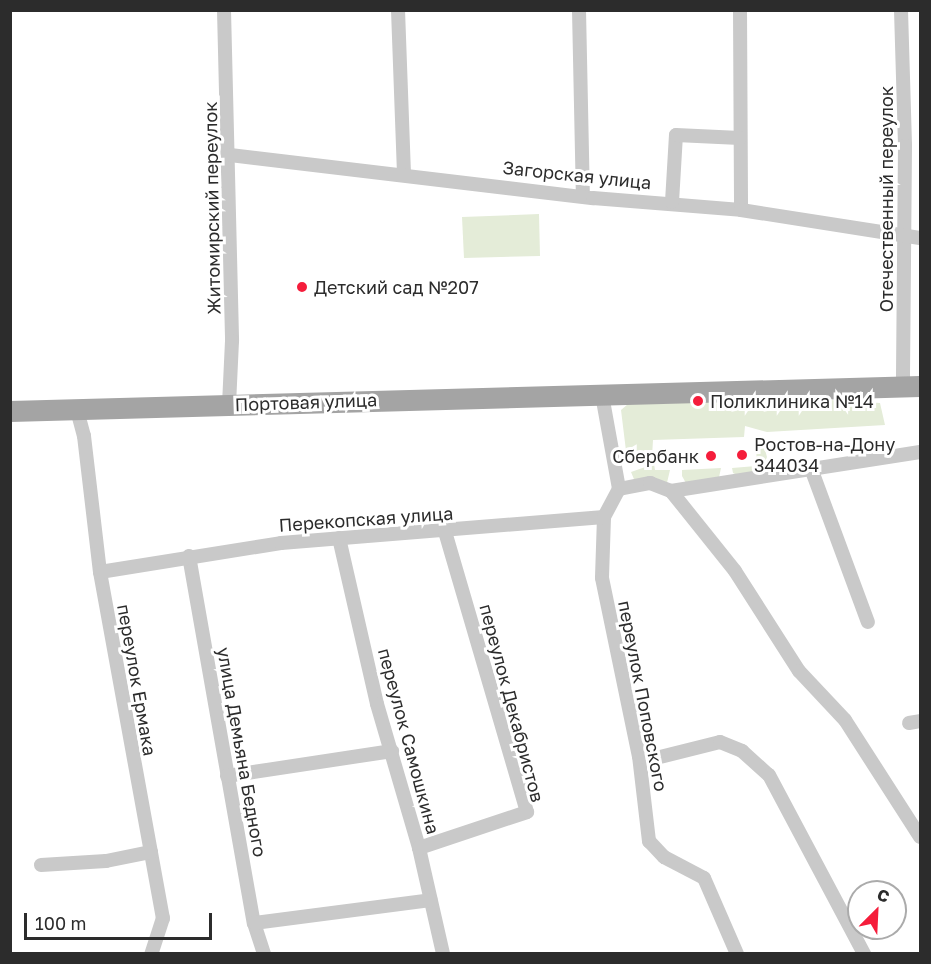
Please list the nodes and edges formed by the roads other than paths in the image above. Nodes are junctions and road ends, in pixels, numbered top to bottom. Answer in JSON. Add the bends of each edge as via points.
{"nodes":[{"id":1,"x":224,"y":10,"type":"edge"},
{"id":2,"x":398,"y":10,"type":"edge"},
{"id":3,"x":579,"y":10,"type":"edge"},
{"id":4,"x":740,"y":10,"type":"edge"},
{"id":5,"x":900,"y":10,"type":"edge"},
{"id":6,"x":740,"y":138,"type":"junction"},
{"id":7,"x":230,"y":155,"type":"junction"},
{"id":8,"x":404,"y":174,"type":"junction"},
{"id":9,"x":583,"y":196,"type":"junction"},
{"id":10,"x":672,"y":202,"type":"junction"},
{"id":11,"x":741,"y":210,"type":"junction"},
{"id":12,"x":905,"y":238,"type":"junction"},
{"id":13,"x":921,"y":238,"type":"edge"},
{"id":14,"x":912,"y":387,"type":"edge"},
{"id":15,"x":602,"y":395,"type":"junction"},
{"id":16,"x":229,"y":405,"type":"junction"},
{"id":17,"x":77,"y":410,"type":"junction"},
{"id":18,"x":10,"y":411,"type":"edge"},
{"id":19,"x":921,"y":452,"type":"edge"},
{"id":20,"x":812,"y":471,"type":"junction"},
{"id":21,"x":619,"y":489,"type":"junction"},
{"id":22,"x":671,"y":491,"type":"junction"},
{"id":23,"x":604,"y":517,"type":"junction"},
{"id":24,"x":445,"y":532,"type":"junction"},
{"id":25,"x":339,"y":538,"type":"junction"},
{"id":26,"x":189,"y":556,"type":"junction"},
{"id":27,"x":100,"y":572,"type":"junction"},
{"id":28,"x":868,"y":622,"type":"dead end"},
{"id":29,"x":392,"y":751,"type":"junction"},
{"id":30,"x":639,"y":756,"type":"junction"},
{"id":31,"x":227,"y":776,"type":"junction"},
{"id":32,"x":921,"y":837,"type":"edge"},
{"id":33,"x":419,"y":848,"type":"junction"},
{"id":34,"x":150,"y":852,"type":"junction"},
{"id":35,"x":41,"y":865,"type":"dead end"},
{"id":36,"x":431,"y":900,"type":"junction"},
{"id":37,"x":254,"y":923,"type":"junction"},
{"id":38,"x":151,"y":954,"type":"edge"},
{"id":39,"x":264,"y":954,"type":"edge"},
{"id":40,"x":443,"y":954,"type":"edge"},
{"id":41,"x":737,"y":954,"type":"edge"},
{"id":42,"x":864,"y":954,"type":"edge"}],
"edges":[{"from":1,"to":7,"type":"street","name":"Житомирский переулок"},
{"from":2,"to":8,"type":"street"},
{"from":3,"to":9,"type":"street"},
{"from":4,"to":6,"type":"street"},
{"from":5,"to":12,"type":"street","name":"Отечественный переулок"},
{"from":6,"to":10,"type":"street","via":[[676,135]]},
{"from":6,"to":11,"type":"street"},
{"from":7,"to":8,"type":"street","name":"Загорская улица"},
{"from":7,"to":16,"type":"street","name":"Житомирский переулок"},
{"from":8,"to":9,"type":"street","name":"Загорская улица"},
{"from":9,"to":10,"type":"street","name":"Загорская улица"},
{"from":10,"to":11,"type":"street","name":"Загорская улица"},
{"from":11,"to":12,"type":"street","name":"Загорская улица"},
{"from":12,"to":13,"type":"street","name":"Загорская улица"},
{"from":12,"to":14,"type":"street","name":"Отечественный переулок"},
{"from":14,"to":15,"type":"main road","name":"Портовая улица"},
{"from":15,"to":16,"type":"main road","name":"Портовая улица"},
{"from":15,"to":21,"type":"street"},
{"from":16,"to":17,"type":"main road","name":"Портовая улица"},
{"from":17,"to":18,"type":"main road","name":"Портовая улица"},
{"from":17,"to":27,"type":"street","name":"переулок Ермака","via":[[84,436]]},
{"from":19,"to":20,"type":"street"},
{"from":20,"to":22,"type":"street"},
{"from":20,"to":28,"type":"street"},
{"from":21,"to":22,"type":"street","via":[[650,483]]},
{"from":21,"to":23,"type":"street"},
{"from":22,"to":32,"type":"street","via":[[735,571],[798,671],[845,720]]},
{"from":23,"to":24,"type":"street","name":"Перекопская улица"},
{"from":23,"to":30,"type":"street","name":"переулок Поповского","via":[[602,578]]},
{"from":24,"to":25,"type":"street","name":"Перекопская улица"},
{"from":24,"to":33,"type":"street","name":"переулок Декабристов","via":[[527,812]]},
{"from":25,"to":26,"type":"street","name":"Перекопская улица"},
{"from":25,"to":29,"type":"street","name":"переулок Самошкина","via":[[377,704]]},
{"from":26,"to":27,"type":"street","name":"Перекопская улица"},
{"from":26,"to":31,"type":"street","name":"улица Демьяна Бедного"},
{"from":27,"to":34,"type":"street","name":"переулок Ермака"},
{"from":29,"to":31,"type":"street"},
{"from":29,"to":33,"type":"street","name":"переулок Самошкина"},
{"from":30,"to":41,"type":"street","name":"переулок Поповского","via":[[650,841],[664,857],[704,878]]},
{"from":30,"to":42,"type":"street","via":[[656,758],[720,742],[742,751],[769,776]]},
{"from":31,"to":37,"type":"street","name":"улица Демьяна Бедного"},
{"from":33,"to":36,"type":"street","name":"переулок Самошкина"},
{"from":34,"to":35,"type":"street","via":[[106,861]]},
{"from":34,"to":38,"type":"street","name":"переулок Ермака","via":[[164,918]]},
{"from":36,"to":37,"type":"street"},
{"from":36,"to":40,"type":"street","name":"переулок Самошкина"},
{"from":37,"to":39,"type":"street","name":"улица Демьяна Бедного"}]}
